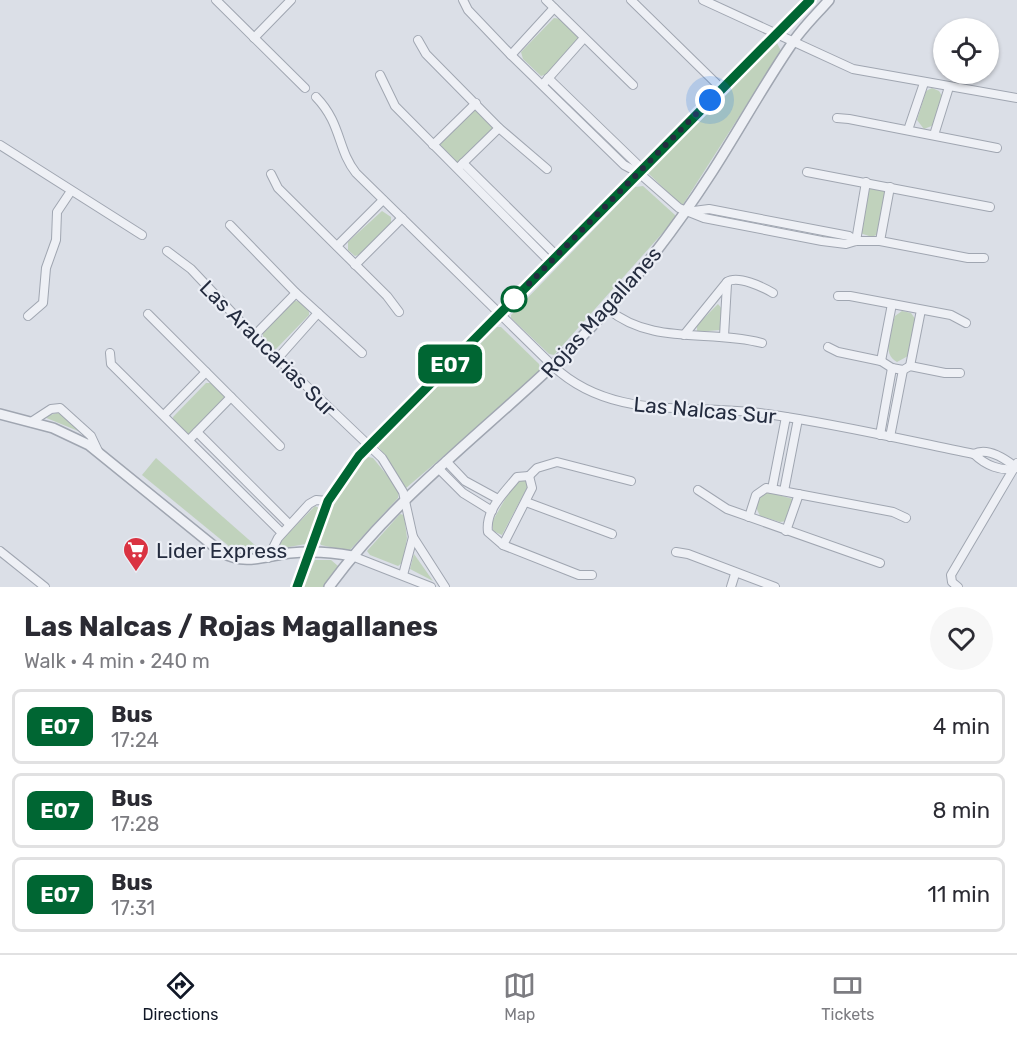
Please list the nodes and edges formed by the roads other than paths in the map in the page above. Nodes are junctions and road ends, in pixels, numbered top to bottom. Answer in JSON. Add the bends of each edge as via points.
{"nodes":[{"id":1,"x":216,"y":0,"type":"edge"},
{"id":2,"x":291,"y":0,"type":"edge"},
{"id":3,"x":463,"y":0,"type":"edge"},
{"id":4,"x":546,"y":0,"type":"edge"},
{"id":5,"x":631,"y":0,"type":"edge"},
{"id":6,"x":703,"y":0,"type":"edge"},
{"id":7,"x":809,"y":0,"type":"edge"},
{"id":8,"x":829,"y":0,"type":"edge"},
{"id":9,"x":554,"y":8,"type":"junction"},
{"id":10,"x":775,"y":35,"type":"junction"},
{"id":11,"x":254,"y":38,"type":"junction"},
{"id":12,"x":584,"y":38,"type":"junction"},
{"id":13,"x":418,"y":40,"type":"dead end"},
{"id":14,"x":792,"y":43,"type":"junction"},
{"id":15,"x":511,"y":55,"type":"junction"},
{"id":16,"x":380,"y":75,"type":"dead end"},
{"id":17,"x":548,"y":78,"type":"junction"},
{"id":18,"x":924,"y":83,"type":"junction"},
{"id":19,"x":542,"y":85,"type":"junction"},
{"id":20,"x":633,"y":85,"type":"dead end"},
{"id":21,"x":949,"y":87,"type":"junction"},
{"id":22,"x":305,"y":88,"type":"dead end"},
{"id":23,"x":722,"y":89,"type":"junction"},
{"id":24,"x":316,"y":97,"type":"dead end"},
{"id":25,"x":1017,"y":98,"type":"edge"},
{"id":26,"x":476,"y":104,"type":"junction"},
{"id":27,"x":837,"y":118,"type":"dead end"},
{"id":28,"x":499,"y":128,"type":"junction"},
{"id":29,"x":908,"y":130,"type":"junction"},
{"id":30,"x":934,"y":135,"type":"junction"},
{"id":31,"x":0,"y":145,"type":"edge"},
{"id":32,"x":433,"y":145,"type":"junction"},
{"id":33,"x":997,"y":148,"type":"dead end"},
{"id":34,"x":460,"y":166,"type":"junction"},
{"id":35,"x":547,"y":169,"type":"dead end"},
{"id":36,"x":807,"y":172,"type":"dead end"},
{"id":37,"x":639,"y":173,"type":"junction"},
{"id":38,"x":271,"y":174,"type":"dead end"},
{"id":39,"x":866,"y":182,"type":"junction"},
{"id":40,"x":890,"y":187,"type":"junction"},
{"id":41,"x":71,"y":190,"type":"junction"},
{"id":42,"x":383,"y":200,"type":"junction"},
{"id":43,"x":990,"y":207,"type":"dead end"},
{"id":44,"x":686,"y":212,"type":"junction"},
{"id":45,"x":402,"y":218,"type":"junction"},
{"id":46,"x":230,"y":225,"type":"dead end"},
{"id":47,"x":142,"y":235,"type":"dead end"},
{"id":48,"x":856,"y":241,"type":"junction"},
{"id":49,"x":880,"y":241,"type":"junction"},
{"id":50,"x":337,"y":246,"type":"junction"},
{"id":51,"x":167,"y":252,"type":"dead end"},
{"id":52,"x":984,"y":258,"type":"dead end"},
{"id":53,"x":554,"y":259,"type":"junction"},
{"id":54,"x":356,"y":265,"type":"junction"},
{"id":55,"x":727,"y":282,"type":"junction"},
{"id":56,"x":296,"y":293,"type":"junction"},
{"id":57,"x":773,"y":293,"type":"dead end"},
{"id":58,"x":838,"y":296,"type":"dead end"},
{"id":59,"x":892,"y":304,"type":"junction"},
{"id":60,"x":608,"y":309,"type":"junction"},
{"id":61,"x":921,"y":310,"type":"junction"},
{"id":62,"x":399,"y":312,"type":"dead end"},
{"id":63,"x":318,"y":313,"type":"junction"},
{"id":64,"x":148,"y":314,"type":"dead end"},
{"id":65,"x":499,"y":314,"type":"junction"},
{"id":66,"x":28,"y":316,"type":"dead end"},
{"id":67,"x":966,"y":322,"type":"dead end"},
{"id":68,"x":684,"y":335,"type":"junction"},
{"id":69,"x":254,"y":336,"type":"junction"},
{"id":70,"x":724,"y":336,"type":"junction"},
{"id":71,"x":762,"y":343,"type":"dead end"},
{"id":72,"x":828,"y":347,"type":"dead end"},
{"id":73,"x":110,"y":353,"type":"dead end"},
{"id":74,"x":362,"y":353,"type":"dead end"},
{"id":75,"x":278,"y":358,"type":"junction"},
{"id":76,"x":881,"y":361,"type":"junction"},
{"id":77,"x":553,"y":366,"type":"junction"},
{"id":78,"x":892,"y":368,"type":"junction"},
{"id":79,"x":907,"y":368,"type":"junction"},
{"id":80,"x":206,"y":372,"type":"junction"},
{"id":81,"x":960,"y":373,"type":"dead end"},
{"id":82,"x":231,"y":397,"type":"junction"},
{"id":83,"x":0,"y":414,"type":"edge"},
{"id":84,"x":164,"y":415,"type":"junction"},
{"id":85,"x":786,"y":417,"type":"junction"},
{"id":86,"x":798,"y":419,"type":"junction"},
{"id":87,"x":31,"y":422,"type":"junction"},
{"id":88,"x":197,"y":432,"type":"junction"},
{"id":89,"x":880,"y":435,"type":"junction"},
{"id":90,"x":890,"y":437,"type":"junction"},
{"id":91,"x":189,"y":440,"type":"junction"},
{"id":92,"x":369,"y":445,"type":"junction"},
{"id":93,"x":280,"y":446,"type":"dead end"},
{"id":94,"x":98,"y":451,"type":"junction"},
{"id":95,"x":446,"y":461,"type":"junction"},
{"id":96,"x":1017,"y":463,"type":"edge"},
{"id":97,"x":438,"y":468,"type":"junction"},
{"id":98,"x":1017,"y":468,"type":"edge"},
{"id":99,"x":529,"y":476,"type":"junction"},
{"id":100,"x":631,"y":481,"type":"dead end"},
{"id":101,"x":772,"y":489,"type":"junction"},
{"id":102,"x":698,"y":490,"type":"dead end"},
{"id":103,"x":784,"y":491,"type":"junction"},
{"id":104,"x":799,"y":494,"type":"junction"},
{"id":105,"x":405,"y":499,"type":"junction"},
{"id":106,"x":498,"y":499,"type":"junction"},
{"id":107,"x":328,"y":501,"type":"junction"},
{"id":108,"x":526,"y":502,"type":"junction"},
{"id":109,"x":492,"y":511,"type":"junction"},
{"id":110,"x":749,"y":517,"type":"junction"},
{"id":111,"x":906,"y":518,"type":"dead end"},
{"id":112,"x":290,"y":524,"type":"junction"},
{"id":113,"x":786,"y":531,"type":"junction"},
{"id":114,"x":282,"y":533,"type":"junction"},
{"id":115,"x":612,"y":534,"type":"dead end"},
{"id":116,"x":413,"y":537,"type":"junction"},
{"id":117,"x":503,"y":545,"type":"junction"},
{"id":118,"x":0,"y":551,"type":"edge"},
{"id":119,"x":310,"y":552,"type":"junction"},
{"id":120,"x":676,"y":552,"type":"dead end"},
{"id":121,"x":352,"y":556,"type":"junction"},
{"id":122,"x":268,"y":558,"type":"junction"},
{"id":123,"x":880,"y":563,"type":"dead end"},
{"id":124,"x":735,"y":574,"type":"junction"},
{"id":125,"x":403,"y":575,"type":"junction"},
{"id":126,"x":592,"y":575,"type":"dead end"},
{"id":127,"x":758,"y":584,"type":"edge"},
{"id":128,"x":45,"y":587,"type":"edge"},
{"id":129,"x":297,"y":587,"type":"edge"},
{"id":130,"x":329,"y":587,"type":"edge"},
{"id":131,"x":431,"y":587,"type":"edge"},
{"id":132,"x":445,"y":587,"type":"edge"},
{"id":133,"x":731,"y":587,"type":"edge"},
{"id":134,"x":775,"y":587,"type":"edge"},
{"id":135,"x":958,"y":587,"type":"edge"}],
"edges":[{"from":1,"to":11,"type":"street"},
{"from":2,"to":11,"type":"street"},
{"from":3,"to":15,"type":"street"},
{"from":4,"to":9,"type":"street"},
{"from":5,"to":23,"type":"street"},
{"from":6,"to":10,"type":"street"},
{"from":7,"to":10,"type":"street"},
{"from":8,"to":14,"type":"street","name":"Rojas Magallanes"},
{"from":9,"to":12,"type":"street"},
{"from":9,"to":15,"type":"street"},
{"from":10,"to":14,"type":"street"},
{"from":10,"to":23,"type":"street"},
{"from":11,"to":22,"type":"street"},
{"from":12,"to":17,"type":"street"},
{"from":12,"to":20,"type":"street"},
{"from":13,"to":26,"type":"street","via":[[426,54]]},
{"from":14,"to":18,"type":"street","via":[[853,69]]},
{"from":14,"to":44,"type":"street","name":"Rojas Magallanes"},
{"from":15,"to":19,"type":"street"},
{"from":16,"to":32,"type":"street","via":[[395,106]]},
{"from":17,"to":19,"type":"street"},
{"from":17,"to":37,"type":"street","via":[[637,164]]},
{"from":18,"to":21,"type":"street"},
{"from":18,"to":29,"type":"street"},
{"from":19,"to":37,"type":"street","via":[[631,171]]},
{"from":21,"to":25,"type":"street"},
{"from":21,"to":30,"type":"street"},
{"from":23,"to":37,"type":"street"},
{"from":24,"to":42,"type":"street","name":"Las Nalcas Sur","via":[[335,123],[352,169]]},
{"from":26,"to":28,"type":"street"},
{"from":26,"to":32,"type":"street"},
{"from":27,"to":29,"type":"street"},
{"from":28,"to":34,"type":"street"},
{"from":28,"to":35,"type":"street"},
{"from":29,"to":30,"type":"street"},
{"from":30,"to":33,"type":"street"},
{"from":31,"to":41,"type":"street"},
{"from":32,"to":34,"type":"street"},
{"from":34,"to":53,"type":"street"},
{"from":36,"to":39,"type":"street"},
{"from":37,"to":44,"type":"street"},
{"from":37,"to":53,"type":"street"},
{"from":38,"to":50,"type":"street","via":[[278,188]]},
{"from":39,"to":40,"type":"street"},
{"from":39,"to":48,"type":"street"},
{"from":40,"to":43,"type":"street"},
{"from":40,"to":49,"type":"street"},
{"from":41,"to":47,"type":"street"},
{"from":41,"to":66,"type":"street","via":[[57,212],[56,240],[46,268],[43,303]]},
{"from":42,"to":45,"type":"street","name":"Las Nalcas Sur"},
{"from":42,"to":50,"type":"street"},
{"from":44,"to":48,"type":"street","via":[[822,241]]},
{"from":44,"to":60,"type":"street","name":"Rojas Magallanes"},
{"from":45,"to":54,"type":"street"},
{"from":45,"to":65,"type":"street","name":"Las Nalcas Sur"},
{"from":46,"to":56,"type":"street"},
{"from":48,"to":49,"type":"street"},
{"from":49,"to":52,"type":"street"},
{"from":50,"to":54,"type":"street"},
{"from":51,"to":69,"type":"street","name":"Las Araucarias Sur","via":[[191,269]]},
{"from":53,"to":65,"type":"street"},
{"from":54,"to":62,"type":"street"},
{"from":55,"to":57,"type":"street","via":[[733,279]]},
{"from":55,"to":68,"type":"street"},
{"from":55,"to":70,"type":"street"},
{"from":56,"to":63,"type":"street"},
{"from":56,"to":69,"type":"street"},
{"from":58,"to":59,"type":"street"},
{"from":59,"to":61,"type":"street"},
{"from":59,"to":76,"type":"street"},
{"from":60,"to":68,"type":"street","via":[[653,332]]},
{"from":60,"to":77,"type":"street","name":"Rojas Magallanes"},
{"from":61,"to":67,"type":"street"},
{"from":61,"to":79,"type":"street"},
{"from":63,"to":74,"type":"street"},
{"from":63,"to":75,"type":"street"},
{"from":64,"to":80,"type":"street"},
{"from":65,"to":77,"type":"street","name":"Las Nalcas Sur"},
{"from":65,"to":92,"type":"street"},
{"from":68,"to":70,"type":"street"},
{"from":69,"to":75,"type":"street","name":"Las Araucarias Sur"},
{"from":70,"to":71,"type":"street"},
{"from":72,"to":76,"type":"street"},
{"from":73,"to":84,"type":"street","via":[[111,364]]},
{"from":75,"to":92,"type":"street","name":"Las Araucarias Sur"},
{"from":76,"to":78,"type":"street"},
{"from":77,"to":85,"type":"street","name":"Las Nalcas Sur","via":[[586,390],[634,406]]},
{"from":77,"to":95,"type":"street","name":"Rojas Magallanes"},
{"from":78,"to":79,"type":"street"},
{"from":78,"to":89,"type":"street"},
{"from":79,"to":81,"type":"street"},
{"from":79,"to":90,"type":"street"},
{"from":80,"to":82,"type":"street"},
{"from":80,"to":84,"type":"street"},
{"from":82,"to":88,"type":"street"},
{"from":82,"to":93,"type":"street"},
{"from":83,"to":87,"type":"street"},
{"from":84,"to":91,"type":"street"},
{"from":85,"to":86,"type":"street","name":"Las Nalcas Sur"},
{"from":85,"to":101,"type":"street"},
{"from":86,"to":89,"type":"street","name":"Las Nalcas Sur"},
{"from":86,"to":103,"type":"street"},
{"from":87,"to":94,"type":"street","via":[[66,433]]},
{"from":87,"to":94,"type":"street","via":[[51,409],[60,408],[87,432]]},
{"from":88,"to":91,"type":"street"},
{"from":88,"to":112,"type":"street"},
{"from":89,"to":90,"type":"street","name":"Las Nalcas Sur"},
{"from":90,"to":98,"type":"street","name":"Las Nalcas Sur","via":[[974,454],[1000,469]]},
{"from":91,"to":114,"type":"street"},
{"from":92,"to":105,"type":"street","name":"Las Araucarias Sur","via":[[388,465]]},
{"from":92,"to":107,"type":"street"},
{"from":94,"to":122,"type":"street","via":[[221,552],[242,560]]},
{"from":95,"to":97,"type":"street","name":"Rojas Magallanes"},
{"from":95,"to":106,"type":"street","via":[[465,481]]},
{"from":96,"to":98,"type":"street"},
{"from":97,"to":105,"type":"street","name":"Rojas Magallanes"},
{"from":97,"to":109,"type":"street","via":[[463,493]]},
{"from":98,"to":135,"type":"street","via":[[953,572],[952,582]]},
{"from":99,"to":100,"type":"street","via":[[537,468],[556,462]]},
{"from":99,"to":106,"type":"street","via":[[517,477]]},
{"from":99,"to":108,"type":"street","via":[[532,488]]},
{"from":101,"to":103,"type":"street"},
{"from":101,"to":110,"type":"street","via":[[758,492]]},
{"from":102,"to":110,"type":"street","via":[[727,509]]},
{"from":103,"to":104,"type":"street"},
{"from":104,"to":111,"type":"street","via":[[893,512]]},
{"from":104,"to":113,"type":"street"},
{"from":105,"to":116,"type":"street","name":"Las Araucarias Sur"},
{"from":105,"to":121,"type":"street","name":"Rojas Magallanes"},
{"from":106,"to":109,"type":"street"},
{"from":107,"to":112,"type":"street","via":[[313,501]]},
{"from":107,"to":119,"type":"street"},
{"from":108,"to":115,"type":"street"},
{"from":108,"to":117,"type":"street"},
{"from":109,"to":117,"type":"street","via":[[488,532]]},
{"from":110,"to":113,"type":"street"},
{"from":112,"to":114,"type":"street"},
{"from":113,"to":123,"type":"street"},
{"from":114,"to":122,"type":"street"},
{"from":116,"to":125,"type":"street"},
{"from":116,"to":132,"type":"street"},
{"from":117,"to":126,"type":"street","via":[[579,575]]},
{"from":118,"to":128,"type":"street"},
{"from":119,"to":121,"type":"street"},
{"from":119,"to":122,"type":"street"},
{"from":119,"to":129,"type":"street"},
{"from":120,"to":124,"type":"street"},
{"from":121,"to":125,"type":"street"},
{"from":121,"to":130,"type":"street","name":"Rojas Magallanes"},
{"from":124,"to":127,"type":"street"},
{"from":124,"to":133,"type":"street"},
{"from":125,"to":131,"type":"street"},
{"from":127,"to":134,"type":"street"}]}
